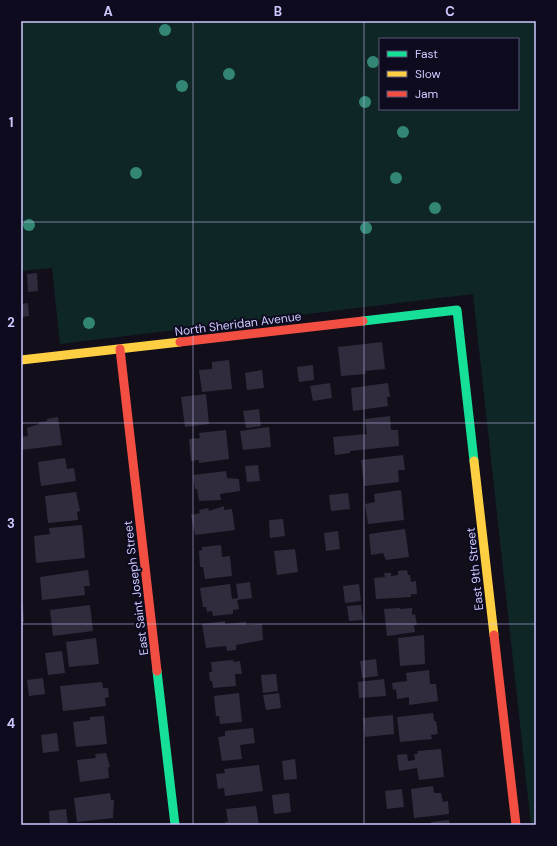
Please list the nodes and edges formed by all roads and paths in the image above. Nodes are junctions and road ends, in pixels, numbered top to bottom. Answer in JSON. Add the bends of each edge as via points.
{"nodes":[{"id":1,"x":458,"y":310,"type":"joint"},
{"id":2,"x":120,"y":349,"type":"junction"},
{"id":3,"x":21,"y":360,"type":"edge"},
{"id":4,"x":175,"y":825,"type":"edge"},
{"id":5,"x":516,"y":825,"type":"edge"}],
"edges":[{"from":1,"to":2,"type":"street","name":"North Sheridan Avenue"},
{"from":1,"to":5,"type":"street","name":"East 9th Street"},
{"from":2,"to":3,"type":"street","name":"North Sheridan Avenue"},
{"from":2,"to":4,"type":"street","name":"East Saint Joseph Street"}]}
